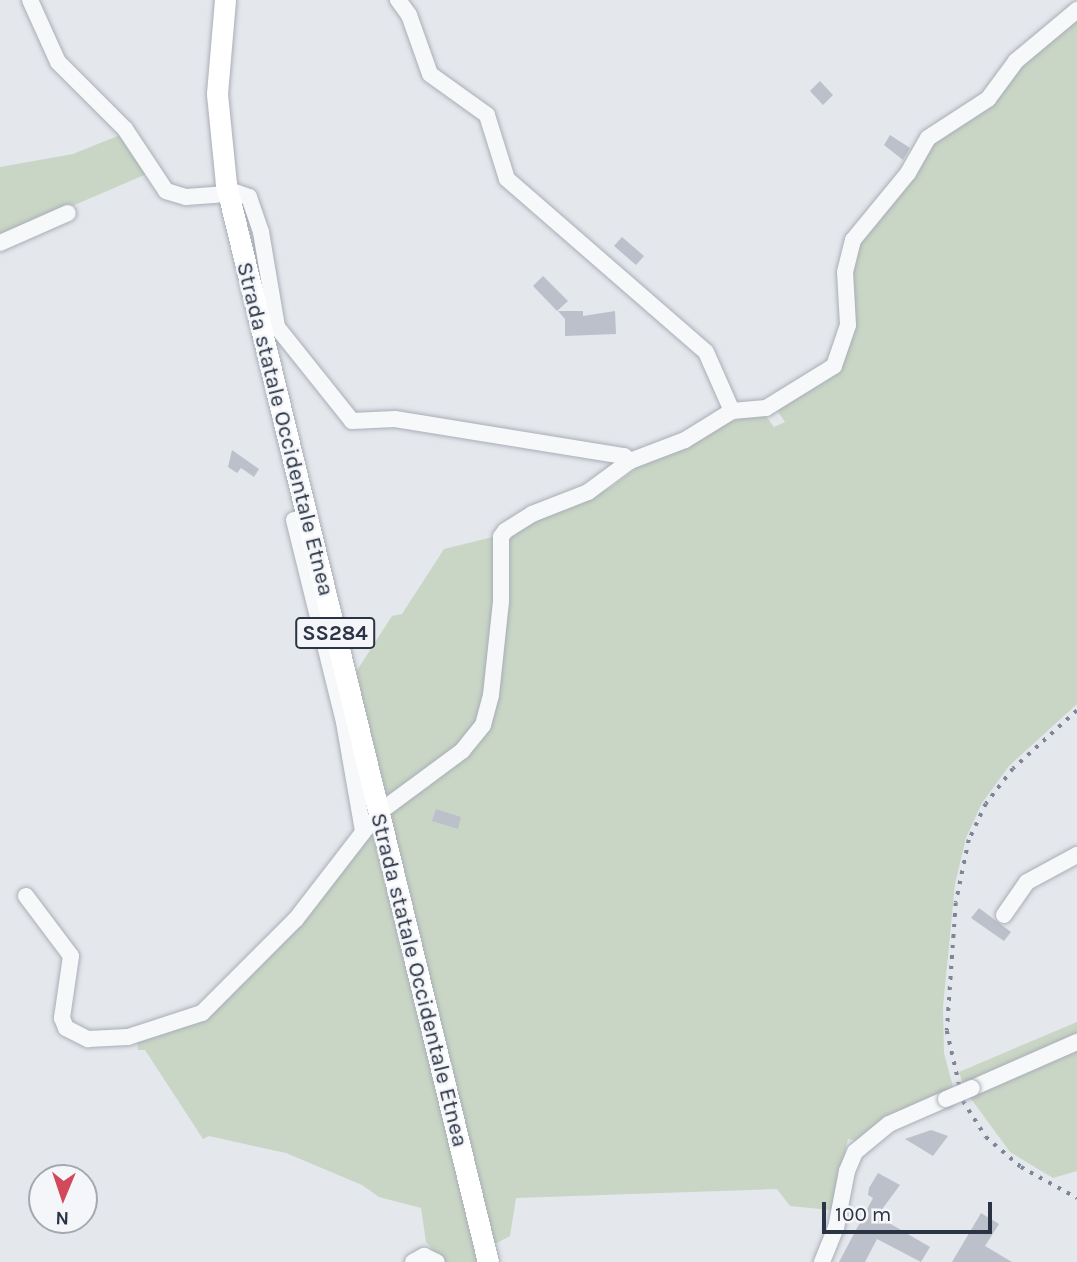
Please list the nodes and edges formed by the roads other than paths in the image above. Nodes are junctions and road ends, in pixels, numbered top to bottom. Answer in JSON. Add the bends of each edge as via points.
{"nodes":[{"id":1,"x":30,"y":0,"type":"edge"},
{"id":2,"x":225,"y":0,"type":"edge"},
{"id":3,"x":398,"y":0,"type":"edge"},
{"id":4,"x":1077,"y":10,"type":"edge"},
{"id":5,"x":236,"y":192,"type":"dead end"},
{"id":6,"x":217,"y":195,"type":"dead end"},
{"id":7,"x":68,"y":213,"type":"dead end"},
{"id":8,"x":0,"y":243,"type":"edge"},
{"id":9,"x":732,"y":411,"type":"junction"},
{"id":10,"x":630,"y":461,"type":"junction"},
{"id":11,"x":294,"y":520,"type":"dead end"},
{"id":12,"x":385,"y":808,"type":"dead end"},
{"id":13,"x":1077,"y":855,"type":"edge"},
{"id":14,"x":26,"y":895,"type":"dead end"},
{"id":15,"x":1004,"y":915,"type":"dead end"},
{"id":16,"x":1077,"y":1042,"type":"edge"},
{"id":17,"x":413,"y":1262,"type":"edge"},
{"id":18,"x":437,"y":1262,"type":"edge"},
{"id":19,"x":488,"y":1262,"type":"edge"},
{"id":20,"x":822,"y":1262,"type":"edge"}],
"edges":[{"from":1,"to":6,"type":"street","via":[[58,62],[125,129],[166,191],[186,197]]},
{"from":2,"to":19,"type":"main road","name":"Strada statale Occidentale Etnea","number":"SS284","via":[[217,94],[226,184]]},
{"from":3,"to":9,"type":"street","via":[[409,15],[430,74],[487,115],[508,179],[706,352]]},
{"from":4,"to":9,"type":"street","via":[[1016,61],[988,99],[928,138],[908,173],[853,240],[845,272],[848,325],[834,366],[786,391],[766,408]]},
{"from":5,"to":10,"type":"street","via":[[249,197],[261,232],[276,327],[352,421],[395,419],[624,456]]},
{"from":7,"to":8,"type":"street"},
{"from":9,"to":10,"type":"street","via":[[685,440]]},
{"from":10,"to":12,"type":"street","via":[[588,492],[532,514],[505,531],[491,695],[483,725],[462,751]]},
{"from":11,"to":14,"type":"street","via":[[367,826],[296,919],[202,1013],[128,1037],[88,1040],[66,1028],[62,1018],[71,956]]},
{"from":13,"to":15,"type":"street","via":[[1027,882]]},
{"from":16,"to":20,"type":"street","bridge":true,"via":[[889,1124],[855,1152],[836,1228]]},
{"from":17,"to":18,"type":"street","via":[[424,1256]]}]}
